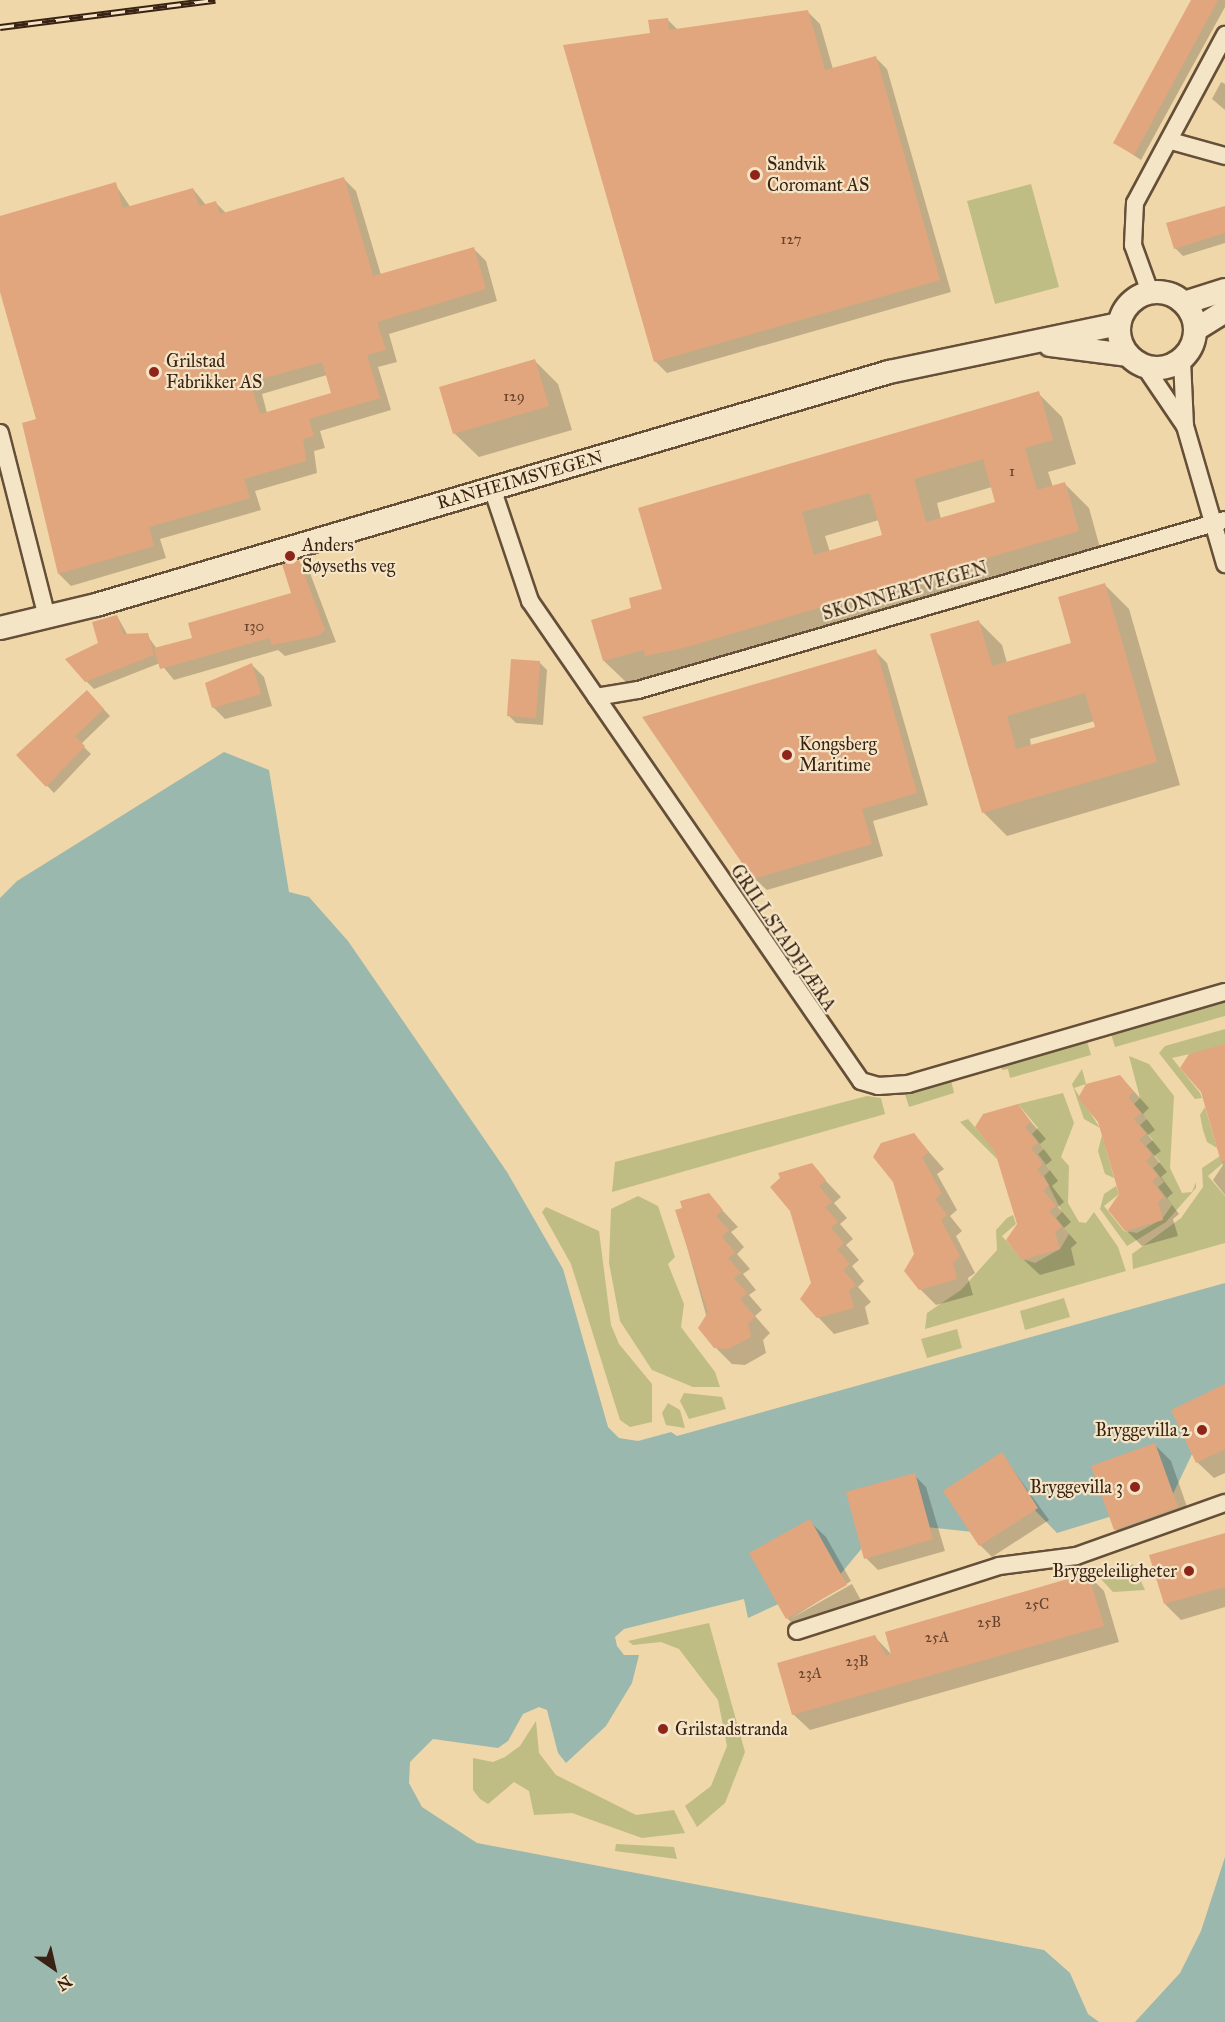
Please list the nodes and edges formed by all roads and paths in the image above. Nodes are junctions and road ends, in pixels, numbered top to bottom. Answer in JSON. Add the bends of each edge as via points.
{"nodes":[{"id":1,"x":1225,"y":35,"type":"edge"},
{"id":2,"x":1170,"y":141,"type":"junction"},
{"id":3,"x":1225,"y":156,"type":"edge"},
{"id":4,"x":1225,"y":290,"type":"edge"},
{"id":5,"x":1150,"y":292,"type":"junction"},
{"id":6,"x":1184,"y":303,"type":"junction"},
{"id":7,"x":1225,"y":311,"type":"edge"},
{"id":8,"x":1119,"y":324,"type":"junction"},
{"id":9,"x":1195,"y":330,"type":"junction"},
{"id":10,"x":1042,"y":344,"type":"junction"},
{"id":11,"x":1182,"y":360,"type":"junction"},
{"id":12,"x":1136,"y":361,"type":"junction"},
{"id":13,"x":1185,"y":426,"type":"junction"},
{"id":14,"x":0,"y":433,"type":"edge"},
{"id":15,"x":492,"y":488,"type":"junction"},
{"id":16,"x":1219,"y":521,"type":"edge"},
{"id":17,"x":1225,"y":564,"type":"edge"},
{"id":18,"x":47,"y":617,"type":"junction"},
{"id":19,"x":0,"y":628,"type":"edge"},
{"id":20,"x":596,"y":696,"type":"junction"},
{"id":21,"x":1225,"y":992,"type":"edge"},
{"id":22,"x":1225,"y":1503,"type":"edge"},
{"id":23,"x":797,"y":1631,"type":"dead end"}],
"edges":[{"from":1,"to":2,"type":"street"},
{"from":2,"to":3,"type":"street"},
{"from":2,"to":5,"type":"street","via":[[1132,215],[1133,245]]},
{"from":4,"to":6,"type":"street"},
{"from":5,"to":6,"type":"street","via":[[1168,294]]},
{"from":5,"to":8,"type":"street","via":[[1130,303]]},
{"from":6,"to":9,"type":"street"},
{"from":7,"to":9,"type":"street"},
{"from":8,"to":10,"type":"street","name":"RANHEIMSVEGEN"},
{"from":8,"to":12,"type":"street"},
{"from":9,"to":11,"type":"street"},
{"from":10,"to":12,"type":"street","name":"RANHEIMSVEGEN"},
{"from":10,"to":15,"type":"street","name":"RANHEIMSVEGEN","via":[[955,354]]},
{"from":11,"to":12,"type":"street","via":[[1164,368]]},
{"from":11,"to":13,"type":"street"},
{"from":12,"to":13,"type":"street"},
{"from":13,"to":16,"type":"street"},
{"from":14,"to":18,"type":"street"},
{"from":15,"to":18,"type":"street","name":"RANHEIMSVEGEN"},
{"from":15,"to":20,"type":"street","name":"GRILLSTADFJÆRA","via":[[530,601]]},
{"from":16,"to":17,"type":"street"},
{"from":16,"to":20,"type":"street","name":"SKONNERTVEGEN","via":[[638,690]]},
{"from":18,"to":19,"type":"street","name":"RANHEIMSVEGEN"},
{"from":20,"to":21,"type":"street","name":"GRILLSTADFJÆRA","via":[[841,1058],[865,1083],[908,1084]]},
{"from":22,"to":23,"type":"street","via":[[1076,1557],[999,1566]]}]}
